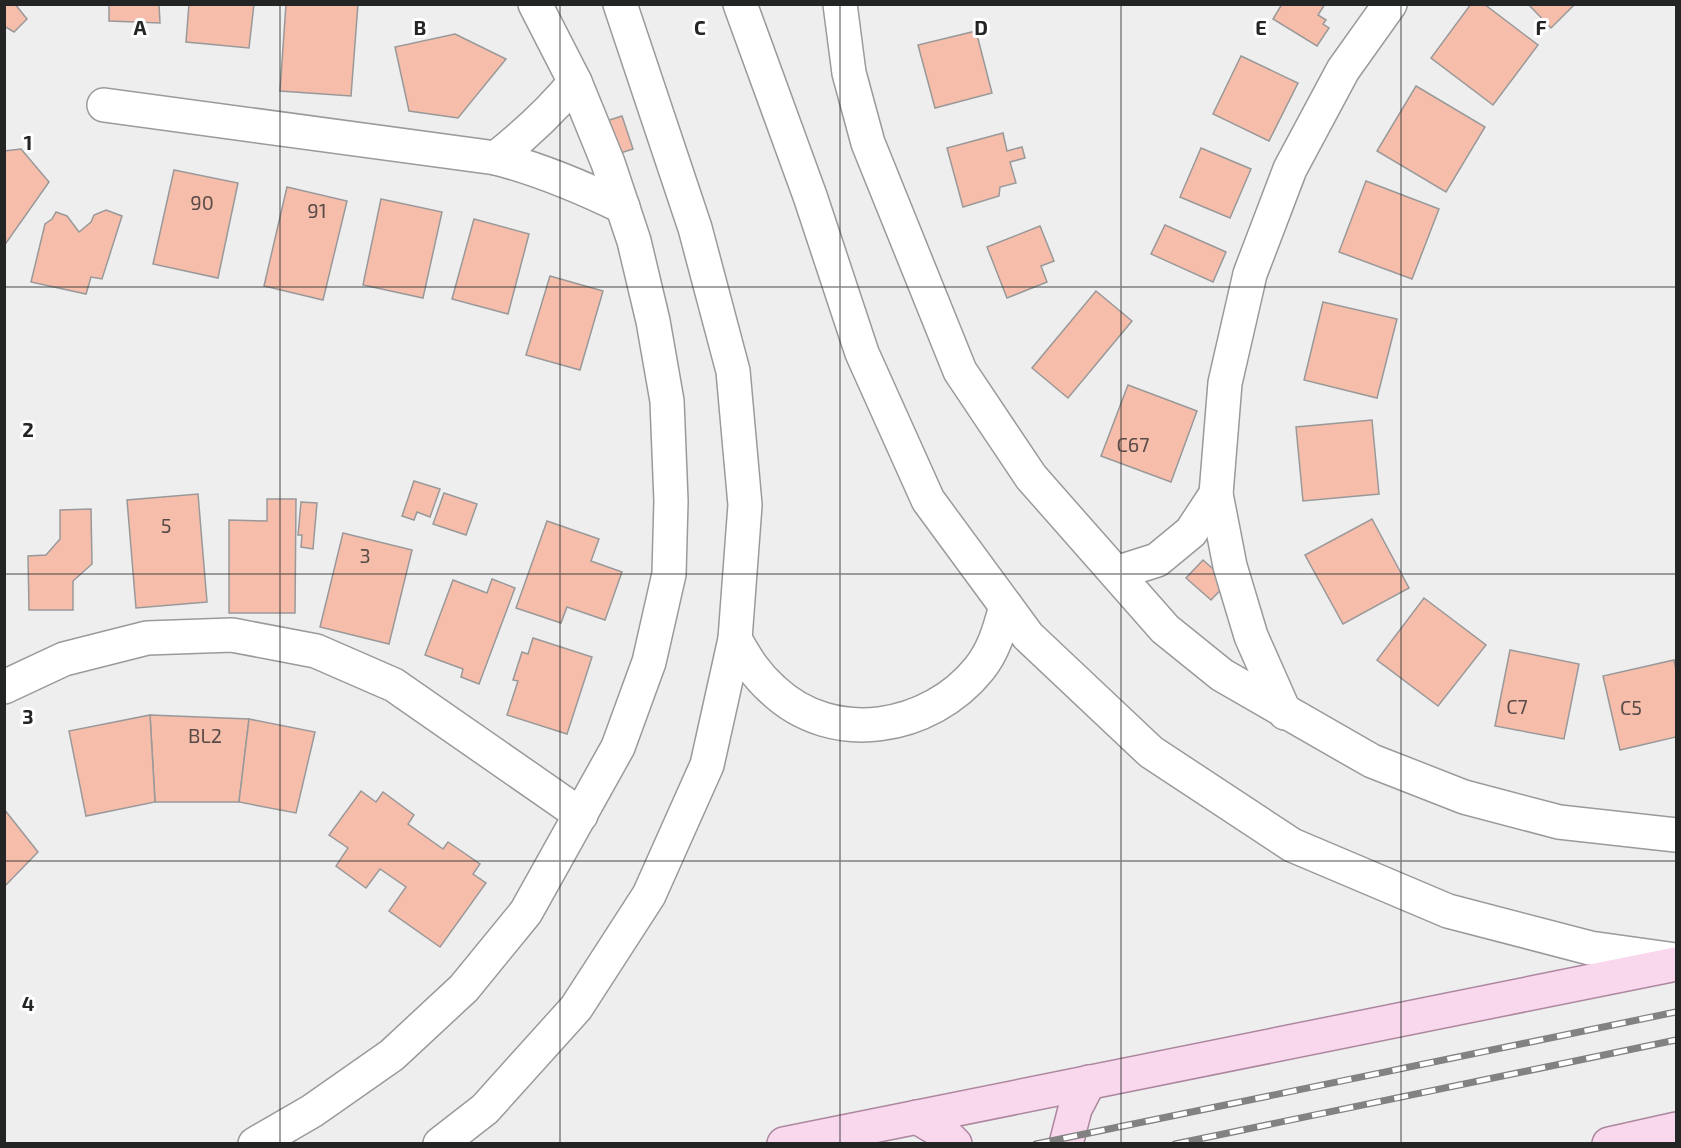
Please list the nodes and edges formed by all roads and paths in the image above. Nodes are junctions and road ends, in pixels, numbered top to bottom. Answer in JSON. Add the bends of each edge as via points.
{"nodes":[{"id":1,"x":535,"y":4,"type":"edge"},
{"id":2,"x":620,"y":4,"type":"edge"},
{"id":3,"x":840,"y":4,"type":"edge"},
{"id":4,"x":1390,"y":4,"type":"edge"},
{"id":5,"x":744,"y":10,"type":"edge"},
{"id":6,"x":575,"y":82,"type":"junction"},
{"id":7,"x":104,"y":105,"type":"dead end"},
{"id":8,"x":496,"y":158,"type":"junction"},
{"id":9,"x":623,"y":207,"type":"junction"},
{"id":10,"x":1216,"y":494,"type":"junction"},
{"id":11,"x":1116,"y":573,"type":"junction"},
{"id":12,"x":1006,"y":606,"type":"junction"},
{"id":13,"x":1251,"y":636,"type":"junction"},
{"id":14,"x":735,"y":639,"type":"junction"},
{"id":15,"x":1208,"y":664,"type":"junction"},
{"id":16,"x":4,"y":687,"type":"edge"},
{"id":17,"x":1285,"y":713,"type":"junction"},
{"id":18,"x":581,"y":815,"type":"junction"},
{"id":19,"x":1670,"y":829,"type":"edge"},
{"id":20,"x":1677,"y":962,"type":"edge"},
{"id":21,"x":1089,"y":1082,"type":"junction"},
{"id":22,"x":917,"y":1117,"type":"junction"},
{"id":23,"x":1677,"y":1130,"type":"edge"},
{"id":24,"x":255,"y":1143,"type":"edge"},
{"id":25,"x":441,"y":1143,"type":"edge"},
{"id":26,"x":784,"y":1143,"type":"edge"},
{"id":27,"x":955,"y":1143,"type":"edge"},
{"id":28,"x":1066,"y":1143,"type":"edge"},
{"id":29,"x":1609,"y":1143,"type":"edge"}],
"edges":[{"from":1,"to":6,"type":"street"},
{"from":2,"to":14,"type":"street","via":[[695,228],[733,371],[745,505]]},
{"from":3,"to":11,"type":"street","via":[[849,74],[868,143],[960,371],[1031,477]]},
{"from":4,"to":10,"type":"street","via":[[1343,70],[1290,169],[1251,274],[1225,383]]},
{"from":5,"to":12,"type":"street","via":[[862,353],[928,501]]},
{"from":6,"to":8,"type":"street","via":[[551,110]]},
{"from":6,"to":9,"type":"street"},
{"from":7,"to":8,"type":"street"},
{"from":8,"to":9,"type":"street","via":[[540,170]]},
{"from":9,"to":18,"type":"street","via":[[653,321],[666,401],[671,501],[669,574],[649,662],[618,747]]},
{"from":10,"to":11,"type":"street","via":[[1191,532],[1156,560]]},
{"from":10,"to":13,"type":"street","via":[[1230,566]]},
{"from":11,"to":15,"type":"street","via":[[1165,628]]},
{"from":12,"to":14,"type":"street","via":[[997,638],[981,667],[958,691],[930,710],[899,721],[866,725],[833,722],[802,711],[774,692],[751,668]]},
{"from":12,"to":20,"type":"street","via":[[1028,636],[1151,752],[1292,845],[1448,911],[1590,948]]},
{"from":13,"to":15,"type":"street"},
{"from":13,"to":17,"type":"street"},
{"from":14,"to":25,"type":"street","via":[[707,765],[649,895],[576,1008],[485,1109]]},
{"from":15,"to":17,"type":"street"},
{"from":16,"to":18,"type":"street","via":[[64,659],[147,638],[232,635],[316,651],[394,685]]},
{"from":17,"to":19,"type":"street","via":[[1372,761],[1464,797],[1559,822]]},
{"from":18,"to":24,"type":"street","via":[[526,912],[464,988],[392,1055],[312,1111]]},
{"from":20,"to":21,"type":"main road"},
{"from":21,"to":22,"type":"main road"},
{"from":21,"to":28,"type":"main road","via":[[1075,1109]]},
{"from":22,"to":26,"type":"main road"},
{"from":22,"to":27,"type":"main road"},
{"from":23,"to":29,"type":"main road"}]}
